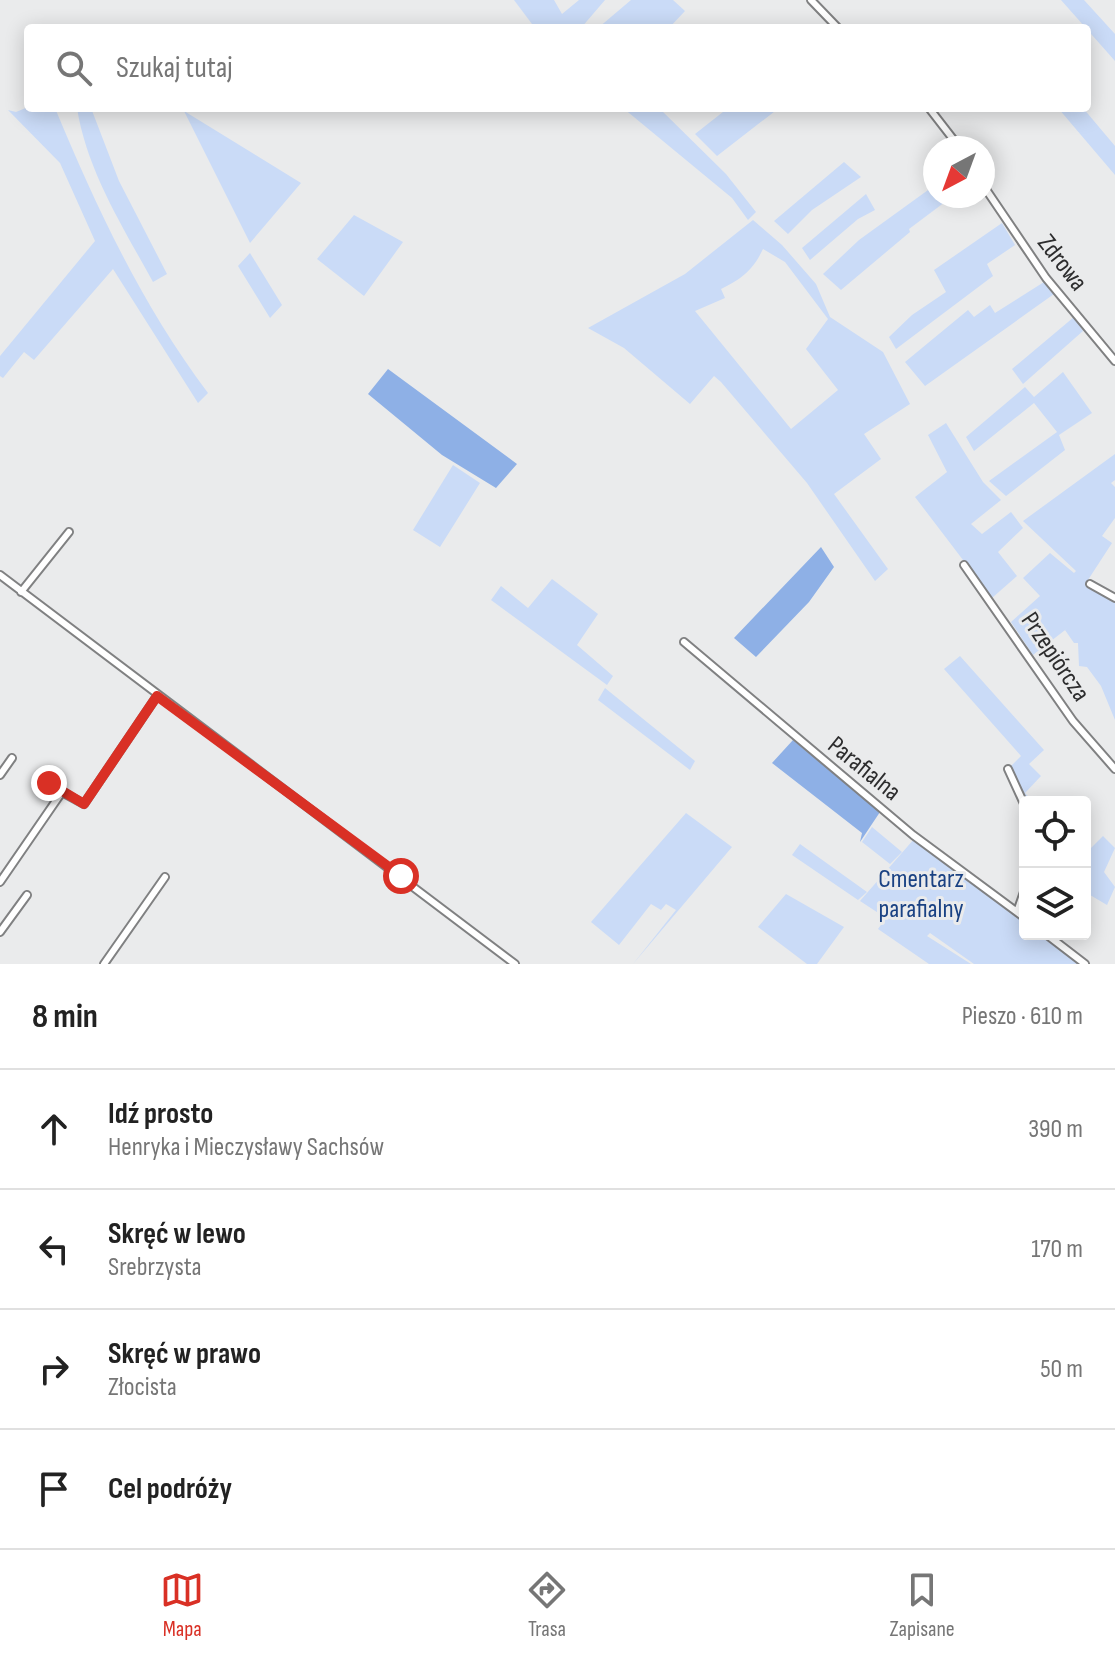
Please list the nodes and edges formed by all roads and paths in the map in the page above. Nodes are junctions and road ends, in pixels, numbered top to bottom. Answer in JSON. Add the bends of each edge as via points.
{"nodes":[{"id":1,"x":811,"y":0,"type":"edge"},
{"id":2,"x":834,"y":24,"type":"edge"},
{"id":3,"x":932,"y":112,"type":"edge"},
{"id":4,"x":951,"y":136,"type":"edge"},
{"id":5,"x":995,"y":203,"type":"edge"},
{"id":6,"x":1115,"y":361,"type":"edge"},
{"id":7,"x":69,"y":532,"type":"dead end"},
{"id":8,"x":964,"y":565,"type":"dead end"},
{"id":9,"x":0,"y":575,"type":"edge"},
{"id":10,"x":1090,"y":584,"type":"dead end"},
{"id":11,"x":21,"y":592,"type":"junction"},
{"id":12,"x":1115,"y":598,"type":"edge"},
{"id":13,"x":684,"y":642,"type":"dead end"},
{"id":14,"x":158,"y":697,"type":"junction"},
{"id":15,"x":12,"y":758,"type":"dead end"},
{"id":16,"x":1008,"y":769,"type":"dead end"},
{"id":17,"x":1115,"y":769,"type":"edge"},
{"id":18,"x":0,"y":775,"type":"edge"},
{"id":19,"x":49,"y":783,"type":"dead end"},
{"id":20,"x":62,"y":792,"type":"junction"},
{"id":21,"x":1020,"y":796,"type":"edge"},
{"id":22,"x":165,"y":877,"type":"dead end"},
{"id":23,"x":0,"y":882,"type":"edge"},
{"id":24,"x":27,"y":895,"type":"dead end"},
{"id":25,"x":1019,"y":906,"type":"edge"},
{"id":26,"x":1017,"y":912,"type":"joint"},
{"id":27,"x":0,"y":932,"type":"edge"},
{"id":28,"x":1054,"y":940,"type":"edge"},
{"id":29,"x":104,"y":964,"type":"edge"},
{"id":30,"x":515,"y":964,"type":"edge"},
{"id":31,"x":1085,"y":964,"type":"edge"}],
"edges":[{"from":1,"to":2,"type":"street"},
{"from":3,"to":4,"type":"street"},
{"from":5,"to":6,"type":"street","name":"Zdrowa","via":[[1046,278]]},
{"from":7,"to":11,"type":"street"},
{"from":8,"to":17,"type":"street","name":"Przepiórcza","via":[[1073,721]]},
{"from":9,"to":11,"type":"street"},
{"from":10,"to":12,"type":"street"},
{"from":11,"to":14,"type":"street"},
{"from":13,"to":26,"type":"street","name":"Parafialna","via":[[913,835]]},
{"from":14,"to":20,"type":"street","via":[[84,804]]},
{"from":14,"to":30,"type":"street"},
{"from":15,"to":18,"type":"street"},
{"from":16,"to":21,"type":"street"},
{"from":19,"to":20,"type":"street"},
{"from":20,"to":23,"type":"street"},
{"from":22,"to":29,"type":"street"},
{"from":24,"to":27,"type":"street"},
{"from":25,"to":26,"type":"street"},
{"from":28,"to":31,"type":"street"}]}
